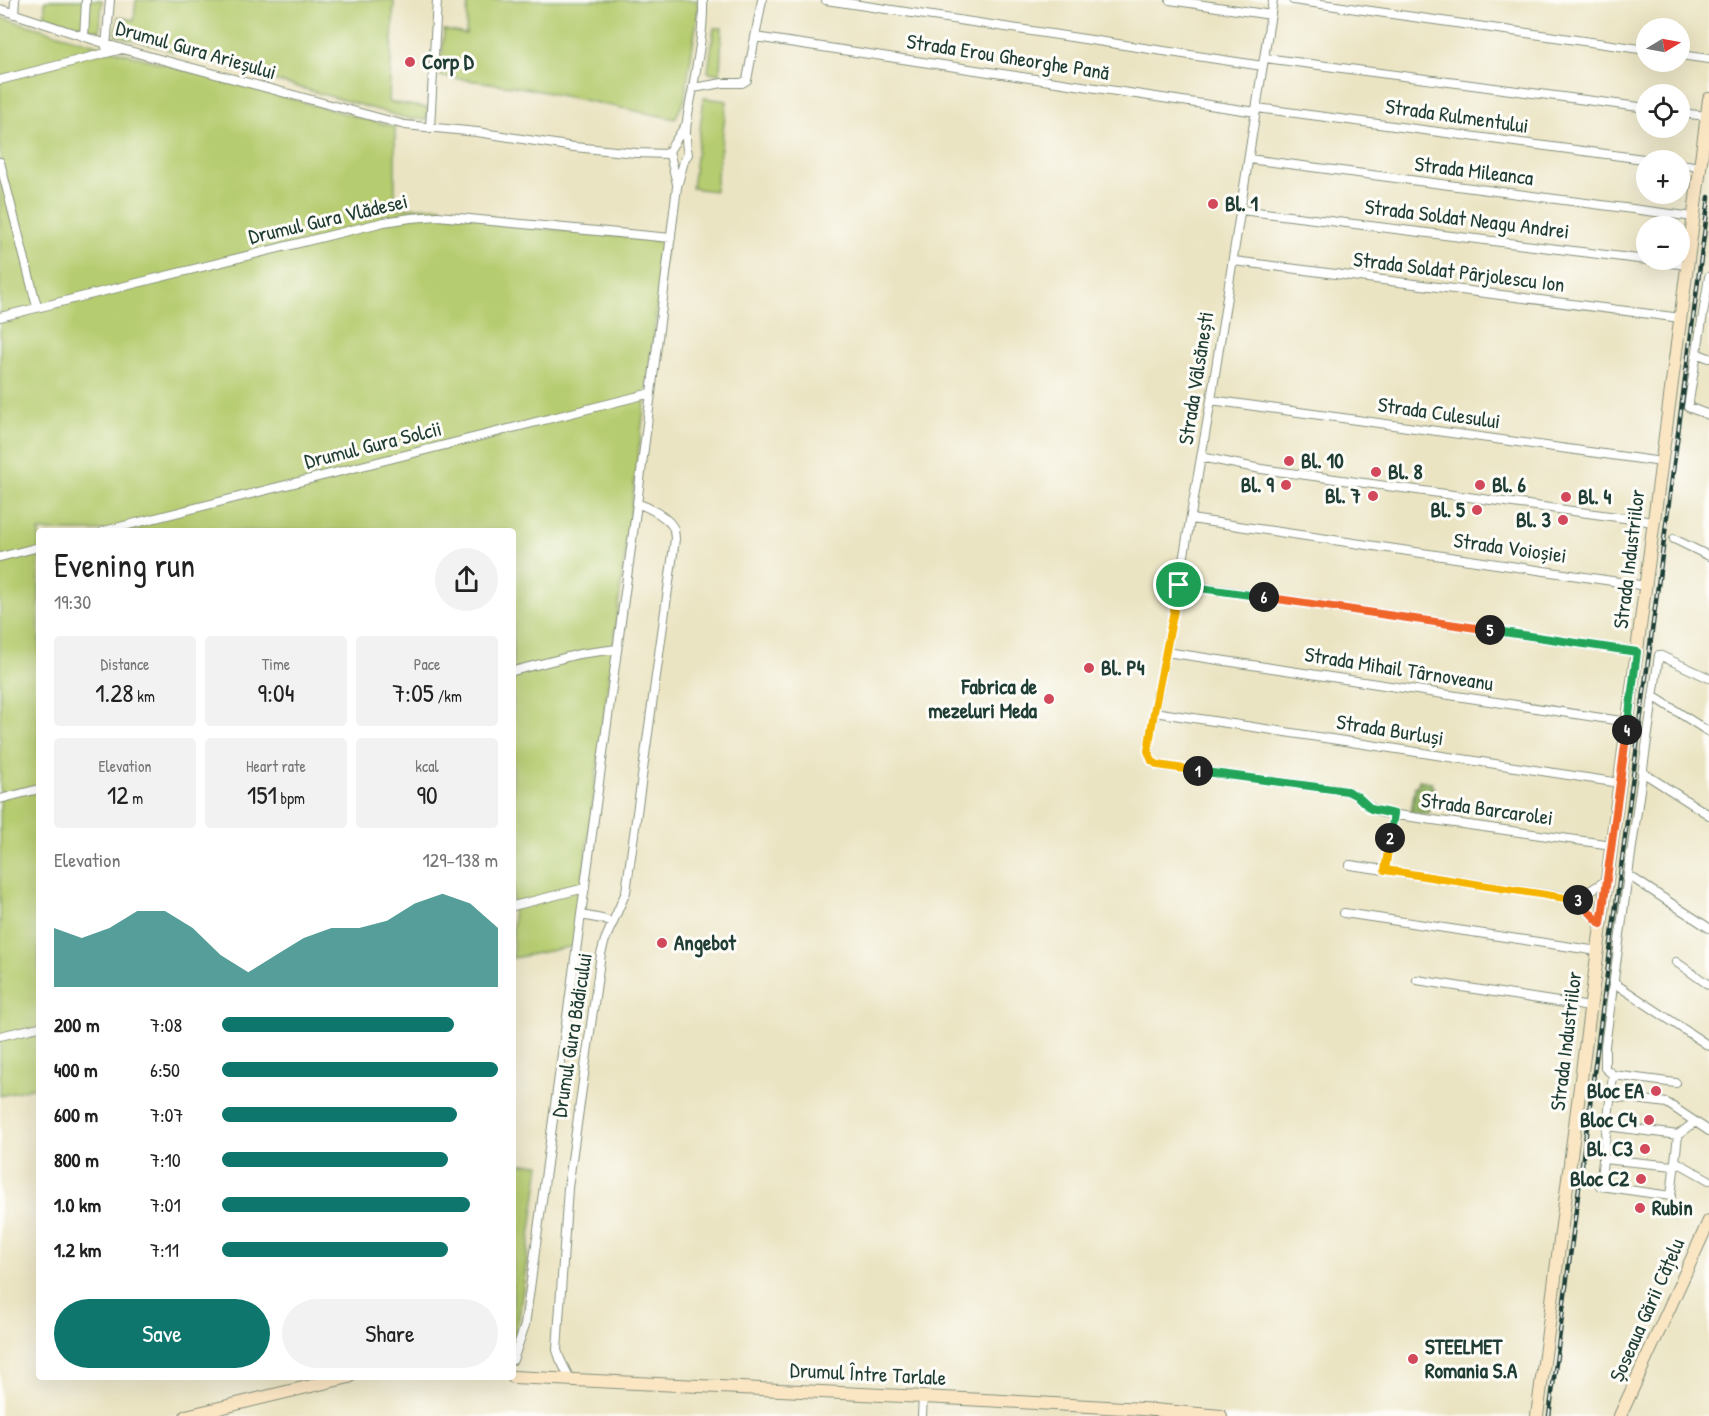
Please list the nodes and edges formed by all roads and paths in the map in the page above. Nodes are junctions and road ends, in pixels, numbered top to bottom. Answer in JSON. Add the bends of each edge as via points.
{"nodes":[{"id":1,"x":15,"y":0,"type":"edge"},
{"id":2,"x":86,"y":0,"type":"edge"},
{"id":3,"x":110,"y":0,"type":"edge"},
{"id":4,"x":437,"y":0,"type":"edge"},
{"id":5,"x":703,"y":0,"type":"edge"},
{"id":6,"x":762,"y":0,"type":"edge"},
{"id":7,"x":826,"y":0,"type":"edge"},
{"id":8,"x":1170,"y":0,"type":"edge"},
{"id":9,"x":1273,"y":0,"type":"edge"},
{"id":10,"x":1293,"y":0,"type":"edge"},
{"id":11,"x":0,"y":9,"type":"edge"},
{"id":12,"x":14,"y":14,"type":"junction"},
{"id":13,"x":1271,"y":15,"type":"junction"},
{"id":14,"x":84,"y":36,"type":"junction"},
{"id":15,"x":755,"y":37,"type":"junction"},
{"id":16,"x":106,"y":48,"type":"junction"},
{"id":17,"x":1636,"y":48,"type":"edge"},
{"id":18,"x":1690,"y":56,"type":"edge"},
{"id":19,"x":1709,"y":59,"type":"edge"},
{"id":20,"x":1264,"y":62,"type":"junction"},
{"id":21,"x":0,"y":80,"type":"edge"},
{"id":22,"x":693,"y":88,"type":"junction"},
{"id":23,"x":1709,"y":99,"type":"edge"},
{"id":24,"x":1636,"y":107,"type":"edge"},
{"id":25,"x":1257,"y":110,"type":"junction"},
{"id":26,"x":1690,"y":114,"type":"edge"},
{"id":27,"x":1707,"y":116,"type":"junction"},
{"id":28,"x":687,"y":123,"type":"junction"},
{"id":29,"x":430,"y":129,"type":"junction"},
{"id":30,"x":674,"y":145,"type":"junction"},
{"id":31,"x":686,"y":148,"type":"junction"},
{"id":32,"x":670,"y":158,"type":"junction"},
{"id":33,"x":1636,"y":158,"type":"edge"},
{"id":34,"x":1249,"y":159,"type":"junction"},
{"id":35,"x":684,"y":161,"type":"junction"},
{"id":36,"x":0,"y":162,"type":"edge"},
{"id":37,"x":1690,"y":166,"type":"edge"},
{"id":38,"x":1700,"y":167,"type":"junction"},
{"id":39,"x":677,"y":187,"type":"junction"},
{"id":40,"x":1241,"y":210,"type":"junction"},
{"id":41,"x":1694,"y":217,"type":"junction"},
{"id":42,"x":671,"y":238,"type":"junction"},
{"id":43,"x":1690,"y":249,"type":"edge"},
{"id":44,"x":1636,"y":259,"type":"edge"},
{"id":45,"x":1234,"y":261,"type":"junction"},
{"id":46,"x":1687,"y":270,"type":"edge"},
{"id":47,"x":1709,"y":277,"type":"edge"},
{"id":48,"x":1707,"y":304,"type":"edge"},
{"id":49,"x":37,"y":307,"type":"junction"},
{"id":50,"x":0,"y":316,"type":"edge"},
{"id":51,"x":1681,"y":318,"type":"junction"},
{"id":52,"x":1698,"y":354,"type":"junction"},
{"id":53,"x":1709,"y":358,"type":"edge"},
{"id":54,"x":651,"y":393,"type":"junction"},
{"id":55,"x":1211,"y":400,"type":"junction"},
{"id":56,"x":1709,"y":415,"type":"edge"},
{"id":57,"x":1202,"y":457,"type":"junction"},
{"id":58,"x":1662,"y":462,"type":"junction"},
{"id":59,"x":637,"y":504,"type":"junction"},
{"id":60,"x":1191,"y":519,"type":"junction"},
{"id":61,"x":1654,"y":522,"type":"junction"},
{"id":62,"x":116,"y":528,"type":"edge"},
{"id":63,"x":1674,"y":538,"type":"dead end"},
{"id":64,"x":36,"y":549,"type":"edge"},
{"id":65,"x":1709,"y":556,"type":"edge"},
{"id":66,"x":0,"y":557,"type":"edge"},
{"id":67,"x":1179,"y":585,"type":"junction"},
{"id":68,"x":1646,"y":586,"type":"junction"},
{"id":69,"x":617,"y":649,"type":"junction"},
{"id":70,"x":1166,"y":652,"type":"junction"},
{"id":71,"x":1637,"y":652,"type":"junction"},
{"id":72,"x":516,"y":670,"type":"edge"},
{"id":73,"x":1709,"y":678,"type":"edge"},
{"id":74,"x":1653,"y":696,"type":"junction"},
{"id":75,"x":1154,"y":712,"type":"junction"},
{"id":76,"x":1628,"y":722,"type":"junction"},
{"id":77,"x":1709,"y":732,"type":"edge"},
{"id":78,"x":1152,"y":761,"type":"joint"},
{"id":79,"x":1642,"y":772,"type":"junction"},
{"id":80,"x":1620,"y":783,"type":"junction"},
{"id":81,"x":36,"y":790,"type":"edge"},
{"id":82,"x":0,"y":799,"type":"edge"},
{"id":83,"x":1394,"y":814,"type":"junction"},
{"id":84,"x":1709,"y":815,"type":"edge"},
{"id":85,"x":1612,"y":845,"type":"junction"},
{"id":86,"x":1350,"y":865,"type":"dead end"},
{"id":87,"x":1385,"y":870,"type":"junction"},
{"id":88,"x":1628,"y":875,"type":"junction"},
{"id":89,"x":1607,"y":880,"type":"junction"},
{"id":90,"x":585,"y":888,"type":"junction"},
{"id":91,"x":1577,"y":899,"type":"junction"},
{"id":92,"x":516,"y":905,"type":"edge"},
{"id":93,"x":1344,"y":913,"type":"dead end"},
{"id":94,"x":581,"y":915,"type":"junction"},
{"id":95,"x":613,"y":923,"type":"junction"},
{"id":96,"x":1601,"y":924,"type":"junction"},
{"id":97,"x":1709,"y":928,"type":"edge"},
{"id":98,"x":1598,"y":951,"type":"junction"},
{"id":99,"x":1676,"y":962,"type":"dead end"},
{"id":100,"x":1417,"y":980,"type":"dead end"},
{"id":101,"x":1614,"y":983,"type":"junction"},
{"id":102,"x":1709,"y":985,"type":"edge"},
{"id":103,"x":1590,"y":1007,"type":"junction"},
{"id":104,"x":36,"y":1028,"type":"edge"},
{"id":105,"x":0,"y":1036,"type":"edge"},
{"id":106,"x":1709,"y":1046,"type":"edge"},
{"id":107,"x":1613,"y":1075,"type":"junction"},
{"id":108,"x":1676,"y":1083,"type":"dead end"},
{"id":109,"x":1611,"y":1096,"type":"junction"},
{"id":110,"x":1695,"y":1122,"type":"junction"},
{"id":111,"x":1607,"y":1126,"type":"junction"},
{"id":112,"x":1709,"y":1131,"type":"edge"},
{"id":113,"x":1678,"y":1135,"type":"junction"},
{"id":114,"x":1603,"y":1159,"type":"junction"},
{"id":115,"x":1675,"y":1164,"type":"junction"},
{"id":116,"x":1709,"y":1180,"type":"edge"},
{"id":117,"x":1709,"y":1221,"type":"edge"},
{"id":118,"x":516,"y":1351,"type":"edge"},
{"id":119,"x":516,"y":1377,"type":"edge"},
{"id":120,"x":570,"y":1379,"type":"junction"},
{"id":121,"x":336,"y":1380,"type":"edge"},
{"id":122,"x":923,"y":1396,"type":"junction"},
{"id":123,"x":186,"y":1416,"type":"edge"},
{"id":124,"x":922,"y":1416,"type":"edge"},
{"id":125,"x":1215,"y":1416,"type":"edge"},
{"id":126,"x":1537,"y":1416,"type":"edge"},
{"id":127,"x":1620,"y":1416,"type":"edge"}],
"edges":[{"from":1,"to":12,"type":"street"},
{"from":2,"to":14,"type":"street"},
{"from":3,"to":16,"type":"street"},
{"from":4,"to":29,"type":"street"},
{"from":5,"to":22,"type":"street"},
{"from":6,"to":15,"type":"street"},
{"from":7,"to":20,"type":"street"},
{"from":8,"to":13,"type":"street"},
{"from":9,"to":13,"type":"street","name":"Strada Vâlsănești"},
{"from":10,"to":17,"type":"street"},
{"from":11,"to":12,"type":"street","name":"Drumul Gura Arieșului"},
{"from":12,"to":14,"type":"street","name":"Drumul Gura Arieșului"},
{"from":13,"to":20,"type":"street","name":"Strada Vâlsănești"},
{"from":14,"to":16,"type":"street","name":"Drumul Gura Arieșului"},
{"from":15,"to":22,"type":"street","via":[[746,82]]},
{"from":15,"to":25,"type":"street","name":"Strada Erou Gheorghe Pană"},
{"from":16,"to":21,"type":"street"},
{"from":16,"to":29,"type":"street","name":"Drumul Gura Arieșului"},
{"from":18,"to":19,"type":"street"},
{"from":20,"to":24,"type":"street"},
{"from":20,"to":25,"type":"street","name":"Strada Vâlsănești"},
{"from":22,"to":28,"type":"street"},
{"from":23,"to":27,"type":"main road","name":"Strada Industriilor"},
{"from":25,"to":33,"type":"street","name":"Strada Rulmentului"},
{"from":25,"to":34,"type":"street","name":"Strada Vâlsănești"},
{"from":26,"to":27,"type":"street"},
{"from":27,"to":38,"type":"main road","name":"Strada Industriilor"},
{"from":28,"to":30,"type":"street"},
{"from":28,"to":31,"type":"street"},
{"from":29,"to":32,"type":"street","name":"Drumul Gura Arieșului"},
{"from":30,"to":31,"type":"street"},
{"from":30,"to":32,"type":"street"},
{"from":31,"to":35,"type":"street"},
{"from":32,"to":35,"type":"street","via":[[677,163]]},
{"from":32,"to":39,"type":"street"},
{"from":34,"to":40,"type":"street","name":"Strada Vâlsănești"},
{"from":34,"to":41,"type":"street","name":"Strada Mileanca"},
{"from":35,"to":39,"type":"street","name":"Drumul Gura Bădicului"},
{"from":36,"to":49,"type":"street"},
{"from":37,"to":38,"type":"street"},
{"from":38,"to":41,"type":"main road","name":"Strada Industriilor"},
{"from":39,"to":42,"type":"street","name":"Drumul Gura Bădicului"},
{"from":40,"to":44,"type":"street","name":"Strada Soldat Neagu Andrei"},
{"from":40,"to":45,"type":"street","name":"Strada Vâlsănești"},
{"from":41,"to":43,"type":"main road","name":"Strada Industriilor"},
{"from":42,"to":49,"type":"street","name":"Drumul Gura Vlădesei","via":[[424,216],[384,222]]},
{"from":42,"to":54,"type":"street","name":"Drumul Gura Bădicului"},
{"from":45,"to":51,"type":"street","name":"Strada Soldat Pârjolescu Ion"},
{"from":45,"to":55,"type":"street","name":"Strada Vâlsănești"},
{"from":46,"to":51,"type":"main road","name":"Strada Industriilor"},
{"from":47,"to":48,"type":"street"},
{"from":48,"to":52,"type":"street"},
{"from":49,"to":50,"type":"street","name":"Drumul Gura Vlădesei"},
{"from":51,"to":58,"type":"main road","name":"Strada Industriilor"},
{"from":52,"to":53,"type":"street"},
{"from":52,"to":56,"type":"street","via":[[1689,406]]},
{"from":54,"to":59,"type":"street","name":"Drumul Gura Bădicului"},
{"from":54,"to":62,"type":"street","name":"Drumul Gura Solcii"},
{"from":55,"to":57,"type":"street","name":"Strada Vâlsănești"},
{"from":55,"to":58,"type":"street","name":"Strada Culesului"},
{"from":57,"to":60,"type":"street","name":"Strada Vâlsănești"},
{"from":57,"to":61,"type":"street","via":[[1262,469]]},
{"from":58,"to":61,"type":"main road","name":"Strada Industriilor"},
{"from":59,"to":69,"type":"street","name":"Drumul Gura Bădicului"},
{"from":59,"to":95,"type":"street","name":"Drumul Gura Bădicului","via":[[667,521],[675,540],[626,891]]},
{"from":60,"to":67,"type":"street","name":"Strada Vâlsănești"},
{"from":60,"to":68,"type":"street","name":"Strada Voioșiei"},
{"from":61,"to":68,"type":"main road","name":"Strada Industriilor"},
{"from":63,"to":65,"type":"street"},
{"from":64,"to":66,"type":"street"},
{"from":67,"to":70,"type":"street","name":"Strada Vâlsănești"},
{"from":67,"to":71,"type":"street"},
{"from":68,"to":71,"type":"main road","name":"Strada Industriilor"},
{"from":69,"to":72,"type":"street"},
{"from":69,"to":90,"type":"street","name":"Drumul Gura Bădicului"},
{"from":70,"to":75,"type":"street","name":"Strada Vâlsănești"},
{"from":70,"to":76,"type":"street","name":"Strada Mihail Târnoveanu"},
{"from":71,"to":76,"type":"main road","name":"Strada Industriilor"},
{"from":73,"to":74,"type":"street","via":[[1659,655]]},
{"from":74,"to":77,"type":"street"},
{"from":74,"to":79,"type":"street"},
{"from":75,"to":78,"type":"street","name":"Strada Vâlsănești","via":[[1148,751]]},
{"from":75,"to":80,"type":"street","name":"Strada Burluși"},
{"from":76,"to":80,"type":"main road","name":"Strada Industriilor"},
{"from":78,"to":83,"type":"street","name":"Strada Barcarolei","via":[[1162,766],[1347,791],[1371,809]]},
{"from":79,"to":84,"type":"street"},
{"from":79,"to":88,"type":"street"},
{"from":80,"to":85,"type":"main road","name":"Strada Industriilor"},
{"from":81,"to":82,"type":"street"},
{"from":83,"to":85,"type":"street","name":"Strada Barcarolei"},
{"from":83,"to":87,"type":"street"},
{"from":85,"to":89,"type":"main road","name":"Strada Industriilor"},
{"from":86,"to":87,"type":"street"},
{"from":87,"to":91,"type":"street"},
{"from":88,"to":97,"type":"street"},
{"from":88,"to":101,"type":"street"},
{"from":89,"to":91,"type":"street"},
{"from":89,"to":96,"type":"main road","name":"Strada Industriilor"},
{"from":90,"to":92,"type":"street"},
{"from":90,"to":94,"type":"street","name":"Drumul Gura Bădicului"},
{"from":91,"to":96,"type":"street"},
{"from":93,"to":98,"type":"street"},
{"from":94,"to":95,"type":"street"},
{"from":94,"to":118,"type":"street","name":"Drumul Gura Bădicului","via":[[525,1325]]},
{"from":95,"to":120,"type":"street","name":"Drumul Gura Bădicului","via":[[599,966],[568,1188],[557,1350]]},
{"from":96,"to":98,"type":"main road","name":"Strada Industriilor"},
{"from":98,"to":103,"type":"main road","name":"Strada Industriilor"},
{"from":99,"to":102,"type":"street"},
{"from":100,"to":103,"type":"street"},
{"from":101,"to":106,"type":"street"},
{"from":101,"to":107,"type":"street","via":[[1604,1065]]},
{"from":103,"to":126,"type":"main road","name":"Strada Industriilor"},
{"from":104,"to":105,"type":"street"},
{"from":107,"to":108,"type":"street"},
{"from":107,"to":109,"type":"street"},
{"from":109,"to":110,"type":"street","via":[[1667,1103]]},
{"from":109,"to":111,"type":"street"},
{"from":110,"to":112,"type":"street"},
{"from":110,"to":113,"type":"street"},
{"from":111,"to":113,"type":"street"},
{"from":111,"to":114,"type":"street"},
{"from":113,"to":115,"type":"street"},
{"from":114,"to":115,"type":"street"},
{"from":114,"to":115,"type":"street","via":[[1600,1186],[1671,1196]]},
{"from":115,"to":116,"type":"street"},
{"from":117,"to":127,"type":"main road","name":"Șoseaua Gării Cățelu"},
{"from":119,"to":120,"type":"main road","name":"Drumul Între Tarlale"},
{"from":120,"to":122,"type":"main road","name":"Drumul Între Tarlale"},
{"from":121,"to":123,"type":"main road"},
{"from":122,"to":124,"type":"street"},
{"from":122,"to":125,"type":"main road","name":"Drumul Între Tarlale"}]}
